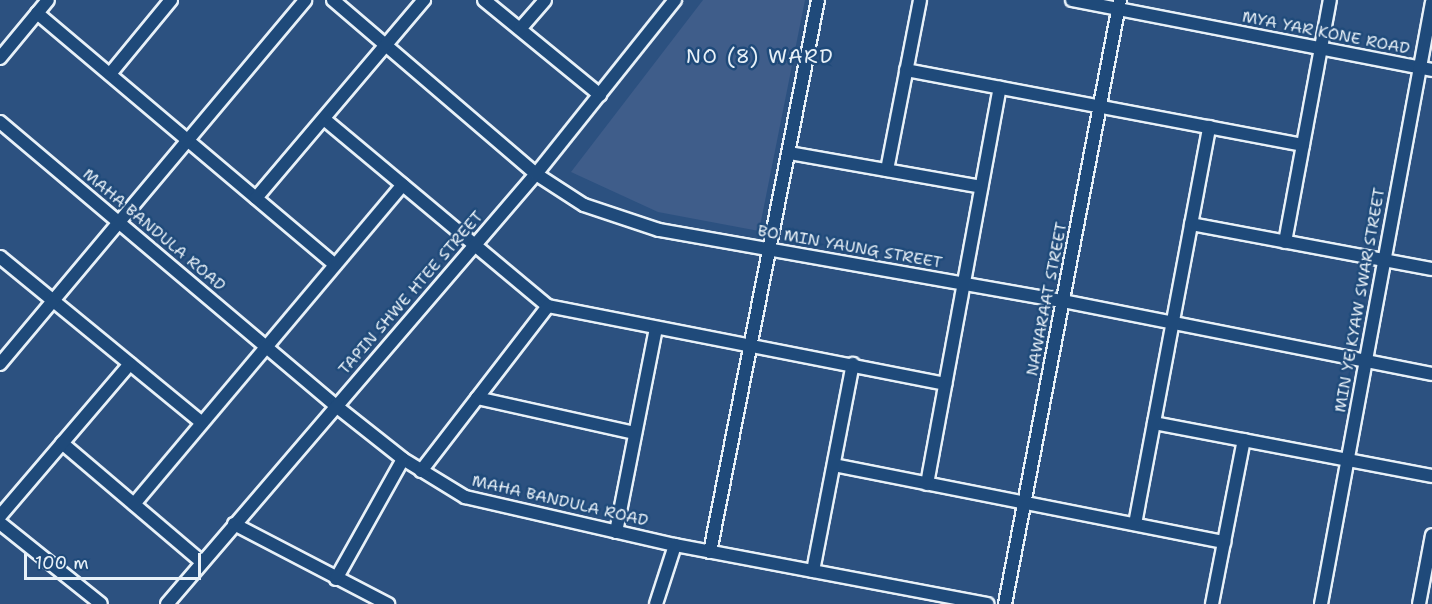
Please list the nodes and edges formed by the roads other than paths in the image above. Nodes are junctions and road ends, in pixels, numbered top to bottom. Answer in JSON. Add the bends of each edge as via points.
{"nodes":[{"id":1,"x":48,"y":0,"type":"edge"},
{"id":2,"x":171,"y":0,"type":"edge"},
{"id":3,"x":305,"y":0,"type":"edge"},
{"id":4,"x":333,"y":0,"type":"edge"},
{"id":5,"x":424,"y":0,"type":"edge"},
{"id":6,"x":484,"y":0,"type":"edge"},
{"id":7,"x":545,"y":0,"type":"edge"},
{"id":8,"x":675,"y":0,"type":"edge"},
{"id":9,"x":818,"y":0,"type":"edge"},
{"id":10,"x":920,"y":0,"type":"edge"},
{"id":11,"x":1072,"y":0,"type":"edge"},
{"id":12,"x":1330,"y":0,"type":"edge"},
{"id":13,"x":1432,"y":2,"type":"edge"},
{"id":14,"x":1119,"y":5,"type":"edge"},
{"id":15,"x":37,"y":13,"type":"junction"},
{"id":16,"x":520,"y":29,"type":"junction"},
{"id":17,"x":386,"y":45,"type":"junction"},
{"id":18,"x":1321,"y":49,"type":"junction"},
{"id":19,"x":0,"y":58,"type":"edge"},
{"id":20,"x":1426,"y":69,"type":"edge"},
{"id":21,"x":906,"y":70,"type":"junction"},
{"id":22,"x":110,"y":74,"type":"junction"},
{"id":23,"x":1000,"y":88,"type":"junction"},
{"id":24,"x":600,"y":95,"type":"junction"},
{"id":25,"x":1100,"y":107,"type":"junction"},
{"id":26,"x":324,"y":119,"type":"junction"},
{"id":27,"x":0,"y":122,"type":"edge"},
{"id":28,"x":1209,"y":127,"type":"junction"},
{"id":29,"x":188,"y":140,"type":"junction"},
{"id":30,"x":1303,"y":145,"type":"junction"},
{"id":31,"x":789,"y":153,"type":"junction"},
{"id":32,"x":887,"y":170,"type":"junction"},
{"id":33,"x":536,"y":174,"type":"junction"},
{"id":34,"x":403,"y":185,"type":"junction"},
{"id":35,"x":981,"y":187,"type":"junction"},
{"id":36,"x":256,"y":198,"type":"junction"},
{"id":37,"x":120,"y":220,"type":"junction"},
{"id":38,"x":1191,"y":224,"type":"junction"},
{"id":39,"x":1285,"y":242,"type":"junction"},
{"id":40,"x":474,"y":245,"type":"junction"},
{"id":41,"x":770,"y":250,"type":"junction"},
{"id":42,"x":0,"y":257,"type":"edge"},
{"id":43,"x":1384,"y":261,"type":"junction"},
{"id":44,"x":335,"y":265,"type":"junction"},
{"id":45,"x":1432,"y":269,"type":"edge"},
{"id":46,"x":963,"y":283,"type":"junction"},
{"id":47,"x":53,"y":301,"type":"junction"},
{"id":48,"x":1063,"y":301,"type":"junction"},
{"id":49,"x":548,"y":306,"type":"junction"},
{"id":50,"x":1172,"y":323,"type":"junction"},
{"id":51,"x":656,"y":328,"type":"junction"},
{"id":52,"x":751,"y":345,"type":"junction"},
{"id":53,"x":266,"y":347,"type":"junction"},
{"id":54,"x":1366,"y":362,"type":"junction"},
{"id":55,"x":0,"y":364,"type":"edge"},
{"id":56,"x":130,"y":364,"type":"junction"},
{"id":57,"x":853,"y":364,"type":"junction"},
{"id":58,"x":1432,"y":374,"type":"edge"},
{"id":59,"x":945,"y":384,"type":"junction"},
{"id":60,"x":477,"y":399,"type":"junction"},
{"id":61,"x":336,"y":406,"type":"junction"},
{"id":62,"x":202,"y":423,"type":"junction"},
{"id":63,"x":1154,"y":423,"type":"junction"},
{"id":64,"x":635,"y":433,"type":"junction"},
{"id":65,"x":1244,"y":440,"type":"junction"},
{"id":66,"x":62,"y":443,"type":"junction"},
{"id":67,"x":403,"y":459,"type":"junction"},
{"id":68,"x":1347,"y":460,"type":"junction"},
{"id":69,"x":834,"y":465,"type":"junction"},
{"id":70,"x":421,"y":471,"type":"junction"},
{"id":71,"x":1432,"y":476,"type":"edge"},
{"id":72,"x":927,"y":484,"type":"junction"},
{"id":73,"x":1024,"y":503,"type":"junction"},
{"id":74,"x":134,"y":504,"type":"junction"},
{"id":75,"x":0,"y":516,"type":"edge"},
{"id":76,"x":0,"y":523,"type":"edge"},
{"id":77,"x":234,"y":524,"type":"junction"},
{"id":78,"x":1135,"y":524,"type":"junction"},
{"id":79,"x":616,"y":532,"type":"junction"},
{"id":80,"x":1432,"y":535,"type":"edge"},
{"id":81,"x":1224,"y":542,"type":"junction"},
{"id":82,"x":675,"y":545,"type":"junction"},
{"id":83,"x":711,"y":552,"type":"junction"},
{"id":84,"x":202,"y":562,"type":"junction"},
{"id":85,"x":813,"y":571,"type":"junction"},
{"id":86,"x":1428,"y":576,"type":"edge"},
{"id":87,"x":336,"y":579,"type":"junction"},
{"id":88,"x":380,"y":603,"type":"edge"},
{"id":89,"x":101,"y":604,"type":"edge"},
{"id":90,"x":167,"y":604,"type":"edge"},
{"id":91,"x":656,"y":604,"type":"edge"},
{"id":92,"x":987,"y":604,"type":"edge"},
{"id":93,"x":1005,"y":604,"type":"edge"},
{"id":94,"x":1212,"y":604,"type":"edge"},
{"id":95,"x":1321,"y":604,"type":"edge"},
{"id":96,"x":1419,"y":604,"type":"edge"}],
"edges":[{"from":1,"to":15,"type":"street"},
{"from":2,"to":22,"type":"street"},
{"from":3,"to":29,"type":"street"},
{"from":4,"to":17,"type":"street","name":"BO MIN YAUNG STREET"},
{"from":5,"to":17,"type":"street"},
{"from":6,"to":16,"type":"street"},
{"from":7,"to":16,"type":"street"},
{"from":8,"to":24,"type":"street","name":"TAPIN SHWE HTEE STREET"},
{"from":9,"to":31,"type":"street"},
{"from":10,"to":21,"type":"street"},
{"from":11,"to":14,"type":"street","name":"MYA YAR KONE ROAD"},
{"from":12,"to":18,"type":"street"},
{"from":13,"to":20,"type":"street","name":"MIN YE KYAW SWAR STREET"},
{"from":14,"to":18,"type":"street","name":"MYA YAR KONE ROAD"},
{"from":14,"to":25,"type":"street","name":"NAWARAAT STREET"},
{"from":15,"to":19,"type":"street"},
{"from":15,"to":22,"type":"street"},
{"from":16,"to":24,"type":"street"},
{"from":17,"to":26,"type":"street"},
{"from":17,"to":33,"type":"street","name":"BO MIN YAUNG STREET"},
{"from":18,"to":20,"type":"street","name":"MYA YAR KONE ROAD"},
{"from":18,"to":30,"type":"street"},
{"from":20,"to":43,"type":"street","name":"MIN YE KYAW SWAR STREET"},
{"from":21,"to":23,"type":"street"},
{"from":21,"to":32,"type":"street"},
{"from":22,"to":29,"type":"street"},
{"from":23,"to":25,"type":"street"},
{"from":23,"to":35,"type":"street"},
{"from":24,"to":33,"type":"street","name":"TAPIN SHWE HTEE STREET"},
{"from":25,"to":28,"type":"street"},
{"from":25,"to":48,"type":"street","name":"NAWARAAT STREET"},
{"from":26,"to":34,"type":"street"},
{"from":26,"to":36,"type":"street"},
{"from":27,"to":37,"type":"street","name":"MAHA BANDULA ROAD"},
{"from":28,"to":30,"type":"street"},
{"from":28,"to":38,"type":"street"},
{"from":29,"to":36,"type":"street"},
{"from":29,"to":37,"type":"street"},
{"from":30,"to":39,"type":"street"},
{"from":31,"to":32,"type":"street"},
{"from":31,"to":41,"type":"street"},
{"from":32,"to":35,"type":"street"},
{"from":33,"to":40,"type":"street","name":"TAPIN SHWE HTEE STREET"},
{"from":33,"to":41,"type":"street","name":"BO MIN YAUNG STREET","via":[[584,205],[648,226]]},
{"from":34,"to":40,"type":"street"},
{"from":34,"to":44,"type":"street"},
{"from":35,"to":46,"type":"street"},
{"from":36,"to":44,"type":"street"},
{"from":37,"to":47,"type":"street"},
{"from":37,"to":53,"type":"street","name":"MAHA BANDULA ROAD"},
{"from":38,"to":39,"type":"street"},
{"from":38,"to":50,"type":"street"},
{"from":39,"to":43,"type":"street"},
{"from":40,"to":49,"type":"street"},
{"from":40,"to":61,"type":"street","name":"TAPIN SHWE HTEE STREET"},
{"from":41,"to":46,"type":"street","name":"BO MIN YAUNG STREET"},
{"from":41,"to":52,"type":"street"},
{"from":42,"to":47,"type":"street"},
{"from":43,"to":45,"type":"street"},
{"from":43,"to":54,"type":"street","name":"MIN YE KYAW SWAR STREET"},
{"from":44,"to":53,"type":"street"},
{"from":46,"to":48,"type":"street","name":"BO MIN YAUNG STREET"},
{"from":46,"to":59,"type":"street"},
{"from":47,"to":55,"type":"street"},
{"from":47,"to":56,"type":"street"},
{"from":48,"to":50,"type":"street","name":"BO MIN YAUNG STREET"},
{"from":48,"to":73,"type":"street","name":"NAWARAAT STREET"},
{"from":49,"to":51,"type":"street"},
{"from":49,"to":60,"type":"street"},
{"from":50,"to":54,"type":"street","name":"BO MIN YAUNG STREET"},
{"from":50,"to":63,"type":"street"},
{"from":51,"to":52,"type":"street"},
{"from":51,"to":64,"type":"street"},
{"from":52,"to":57,"type":"street"},
{"from":52,"to":83,"type":"street"},
{"from":53,"to":61,"type":"street","name":"MAHA BANDULA ROAD"},
{"from":53,"to":62,"type":"street"},
{"from":54,"to":58,"type":"street","name":"BO MIN YAUNG STREET"},
{"from":54,"to":68,"type":"street","name":"MIN YE KYAW SWAR STREET"},
{"from":56,"to":62,"type":"street"},
{"from":56,"to":66,"type":"street"},
{"from":57,"to":59,"type":"street"},
{"from":57,"to":69,"type":"street"},
{"from":59,"to":72,"type":"street"},
{"from":60,"to":64,"type":"street"},
{"from":60,"to":70,"type":"street"},
{"from":61,"to":67,"type":"street","name":"MAHA BANDULA ROAD"},
{"from":61,"to":77,"type":"street","name":"TAPIN SHWE HTEE STREET"},
{"from":62,"to":74,"type":"street"},
{"from":63,"to":65,"type":"street"},
{"from":63,"to":78,"type":"street"},
{"from":64,"to":79,"type":"street"},
{"from":65,"to":68,"type":"street"},
{"from":65,"to":81,"type":"street"},
{"from":66,"to":74,"type":"street"},
{"from":66,"to":75,"type":"street"},
{"from":67,"to":70,"type":"street","name":"MAHA BANDULA ROAD"},
{"from":67,"to":87,"type":"street"},
{"from":68,"to":71,"type":"street"},
{"from":68,"to":95,"type":"street","name":"MIN YE KYAW SWAR STREET"},
{"from":69,"to":72,"type":"street"},
{"from":69,"to":85,"type":"street"},
{"from":70,"to":79,"type":"street","name":"MAHA BANDULA ROAD","via":[[465,497]]},
{"from":72,"to":73,"type":"street"},
{"from":73,"to":78,"type":"street"},
{"from":73,"to":93,"type":"street","name":"NAWARAAT STREET"},
{"from":74,"to":84,"type":"street"},
{"from":76,"to":89,"type":"street"},
{"from":77,"to":84,"type":"street","name":"TAPIN SHWE HTEE STREET"},
{"from":77,"to":87,"type":"street"},
{"from":78,"to":81,"type":"street"},
{"from":79,"to":82,"type":"street","name":"MAHA BANDULA ROAD"},
{"from":80,"to":86,"type":"street"},
{"from":81,"to":94,"type":"street"},
{"from":82,"to":83,"type":"street","name":"MAHA BANDULA ROAD"},
{"from":82,"to":91,"type":"street"},
{"from":83,"to":85,"type":"street","name":"MAHA BANDULA ROAD"},
{"from":84,"to":90,"type":"street","name":"TAPIN SHWE HTEE STREET"},
{"from":85,"to":92,"type":"street","name":"MAHA BANDULA ROAD"},
{"from":86,"to":96,"type":"street"},
{"from":87,"to":88,"type":"street"}]}
